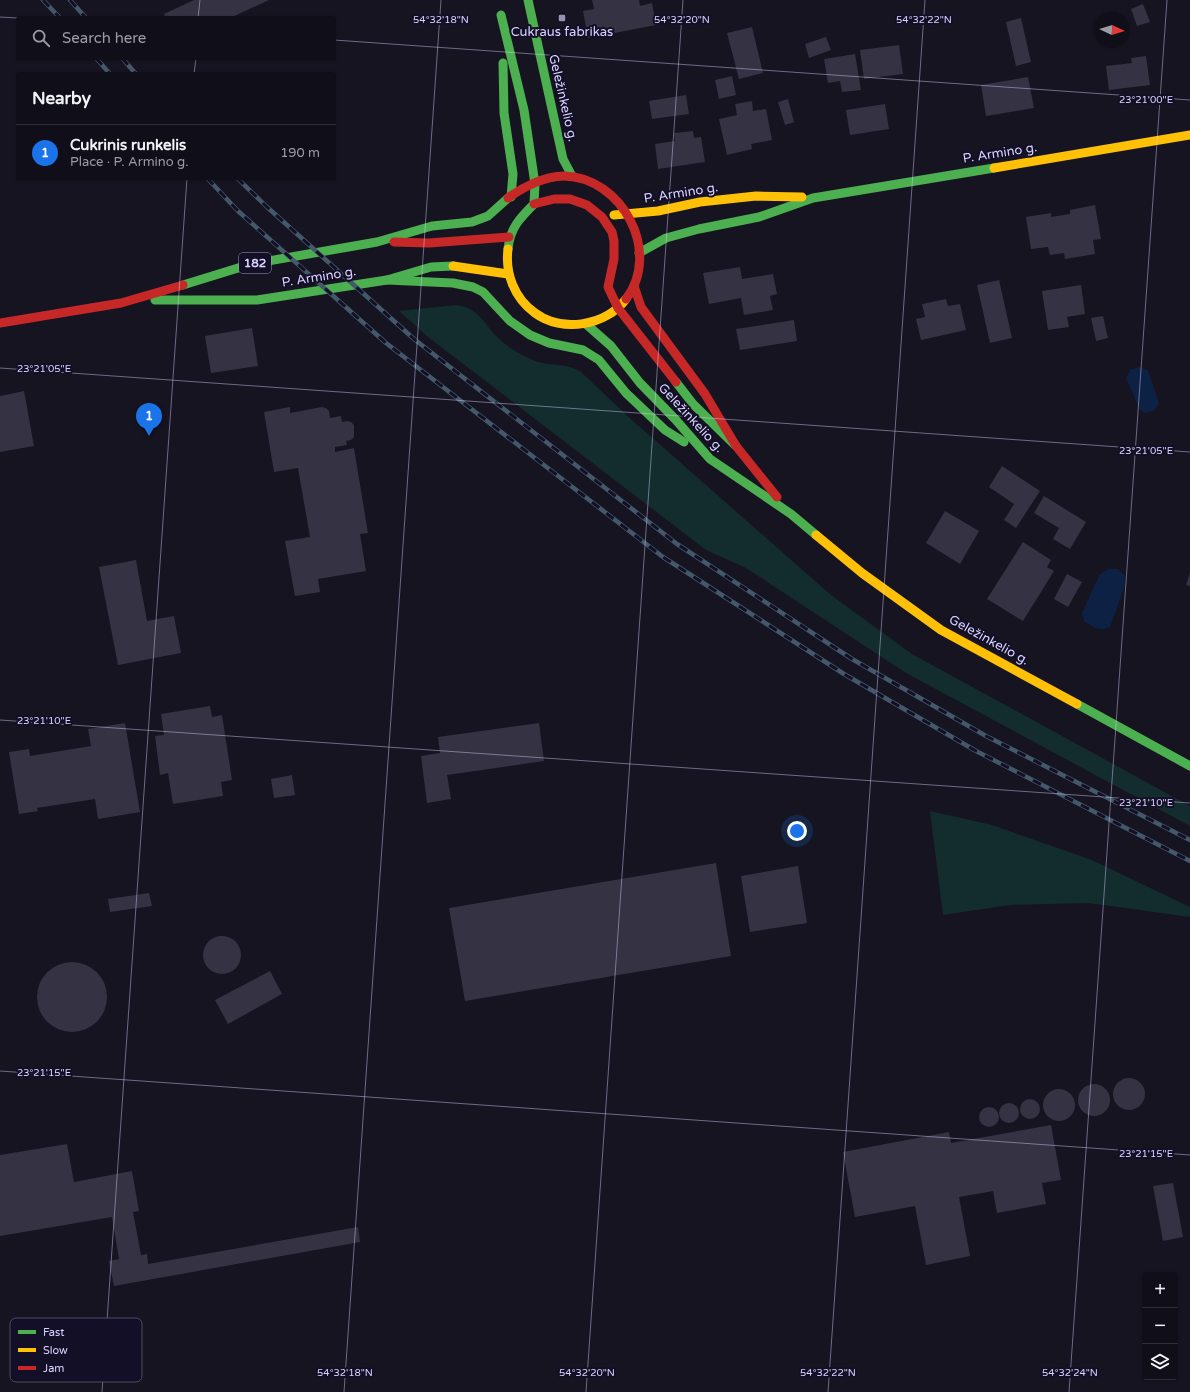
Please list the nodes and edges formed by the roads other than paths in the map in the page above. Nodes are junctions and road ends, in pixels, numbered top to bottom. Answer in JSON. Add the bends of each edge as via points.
{"nodes":[{"id":1,"x":528,"y":0,"type":"edge"},
{"id":2,"x":1190,"y":135,"type":"edge"},
{"id":3,"x":572,"y":176,"type":"junction"},
{"id":4,"x":535,"y":184,"type":"junction"},
{"id":5,"x":511,"y":197,"type":"junction"},
{"id":6,"x":814,"y":198,"type":"junction"},
{"id":7,"x":534,"y":204,"type":"junction"},
{"id":8,"x":601,"y":215,"type":"junction"},
{"id":9,"x":628,"y":215,"type":"junction"},
{"id":10,"x":509,"y":237,"type":"junction"},
{"id":11,"x":381,"y":241,"type":"junction"},
{"id":12,"x":639,"y":253,"type":"junction"},
{"id":13,"x":508,"y":274,"type":"junction"},
{"id":14,"x":387,"y":280,"type":"junction"},
{"id":15,"x":634,"y":286,"type":"junction"},
{"id":16,"x":132,"y":300,"type":"junction"},
{"id":17,"x":618,"y":308,"type":"junction"},
{"id":18,"x":0,"y":323,"type":"edge"},
{"id":19,"x":586,"y":324,"type":"junction"},
{"id":20,"x":736,"y":446,"type":"junction"},
{"id":21,"x":710,"y":459,"type":"junction"},
{"id":22,"x":790,"y":514,"type":"junction"},
{"id":23,"x":1190,"y":766,"type":"edge"}],
"edges":[{"from":1,"to":3,"type":"main road","name":"Geležinkelio g.","via":[[563,159]]},
{"from":2,"to":6,"type":"main road","name":"P. Armino g."},
{"from":3,"to":4,"type":"main road","name":"P. Armino g.","via":[[548,178]]},
{"from":3,"to":9,"type":"main road","via":[[588,180],[602,188],[621,204]]},
{"from":4,"to":5,"type":"main road","name":"P. Armino g."},
{"from":4,"to":5,"type":"main road","via":[[524,110],[501,12],[504,113],[513,174]]},
{"from":4,"to":7,"type":"main road"},
{"from":5,"to":11,"type":"main road","name":"P. Armino g.","via":[[494,213],[481,220],[465,224],[426,226]]},
{"from":6,"to":9,"type":"main road","name":"P. Armino g.","via":[[756,196],[700,202]]},
{"from":6,"to":12,"type":"main road","name":"P. Armino g.","via":[[759,217],[666,238]]},
{"from":7,"to":8,"type":"main road","via":[[559,198],[572,199],[589,206]]},
{"from":7,"to":10,"type":"main road","via":[[524,211],[514,224]]},
{"from":8,"to":9,"type":"main road","name":"P. Armino g."},
{"from":8,"to":17,"type":"main road","via":[[614,240],[614,268],[608,287]]},
{"from":9,"to":12,"type":"main road","via":[[636,232]]},
{"from":10,"to":11,"type":"main road","name":"P. Armino g.","number":"182","via":[[430,243]]},
{"from":10,"to":13,"type":"main road","via":[[506,256]]},
{"from":11,"to":16,"type":"main road","name":"P. Armino g.","number":"182","via":[[252,263]]},
{"from":12,"to":15,"type":"main road"},
{"from":13,"to":14,"type":"main road","name":"P. Armino g.","number":"182","via":[[453,266],[431,267]]},
{"from":13,"to":19,"type":"main road","via":[[518,297],[532,312],[557,324]]},
{"from":14,"to":16,"type":"main road","name":"P. Armino g.","number":"182","via":[[258,300]]},
{"from":14,"to":21,"type":"main road","via":[[453,283],[483,292],[510,321],[530,335],[549,343],[583,350],[599,360],[626,393],[665,430]]},
{"from":15,"to":17,"type":"main road","via":[[629,297]]},
{"from":15,"to":20,"type":"main road","name":"Geležinkelio g.","via":[[641,307],[705,394]]},
{"from":16,"to":18,"type":"main road","name":"P. Armino g.","number":"182"},
{"from":17,"to":19,"type":"main road","via":[[601,319]]},
{"from":17,"to":20,"type":"main road","name":"Geležinkelio g.","via":[[693,404]]},
{"from":19,"to":21,"type":"main road","name":"Geležinkelio g.","via":[[611,346],[640,383]]},
{"from":20,"to":22,"type":"main road","name":"Geležinkelio g."},
{"from":21,"to":22,"type":"main road","name":"Geležinkelio g."},
{"from":22,"to":23,"type":"main road","name":"Geležinkelio g.","via":[[862,573],[941,630]]}]}
